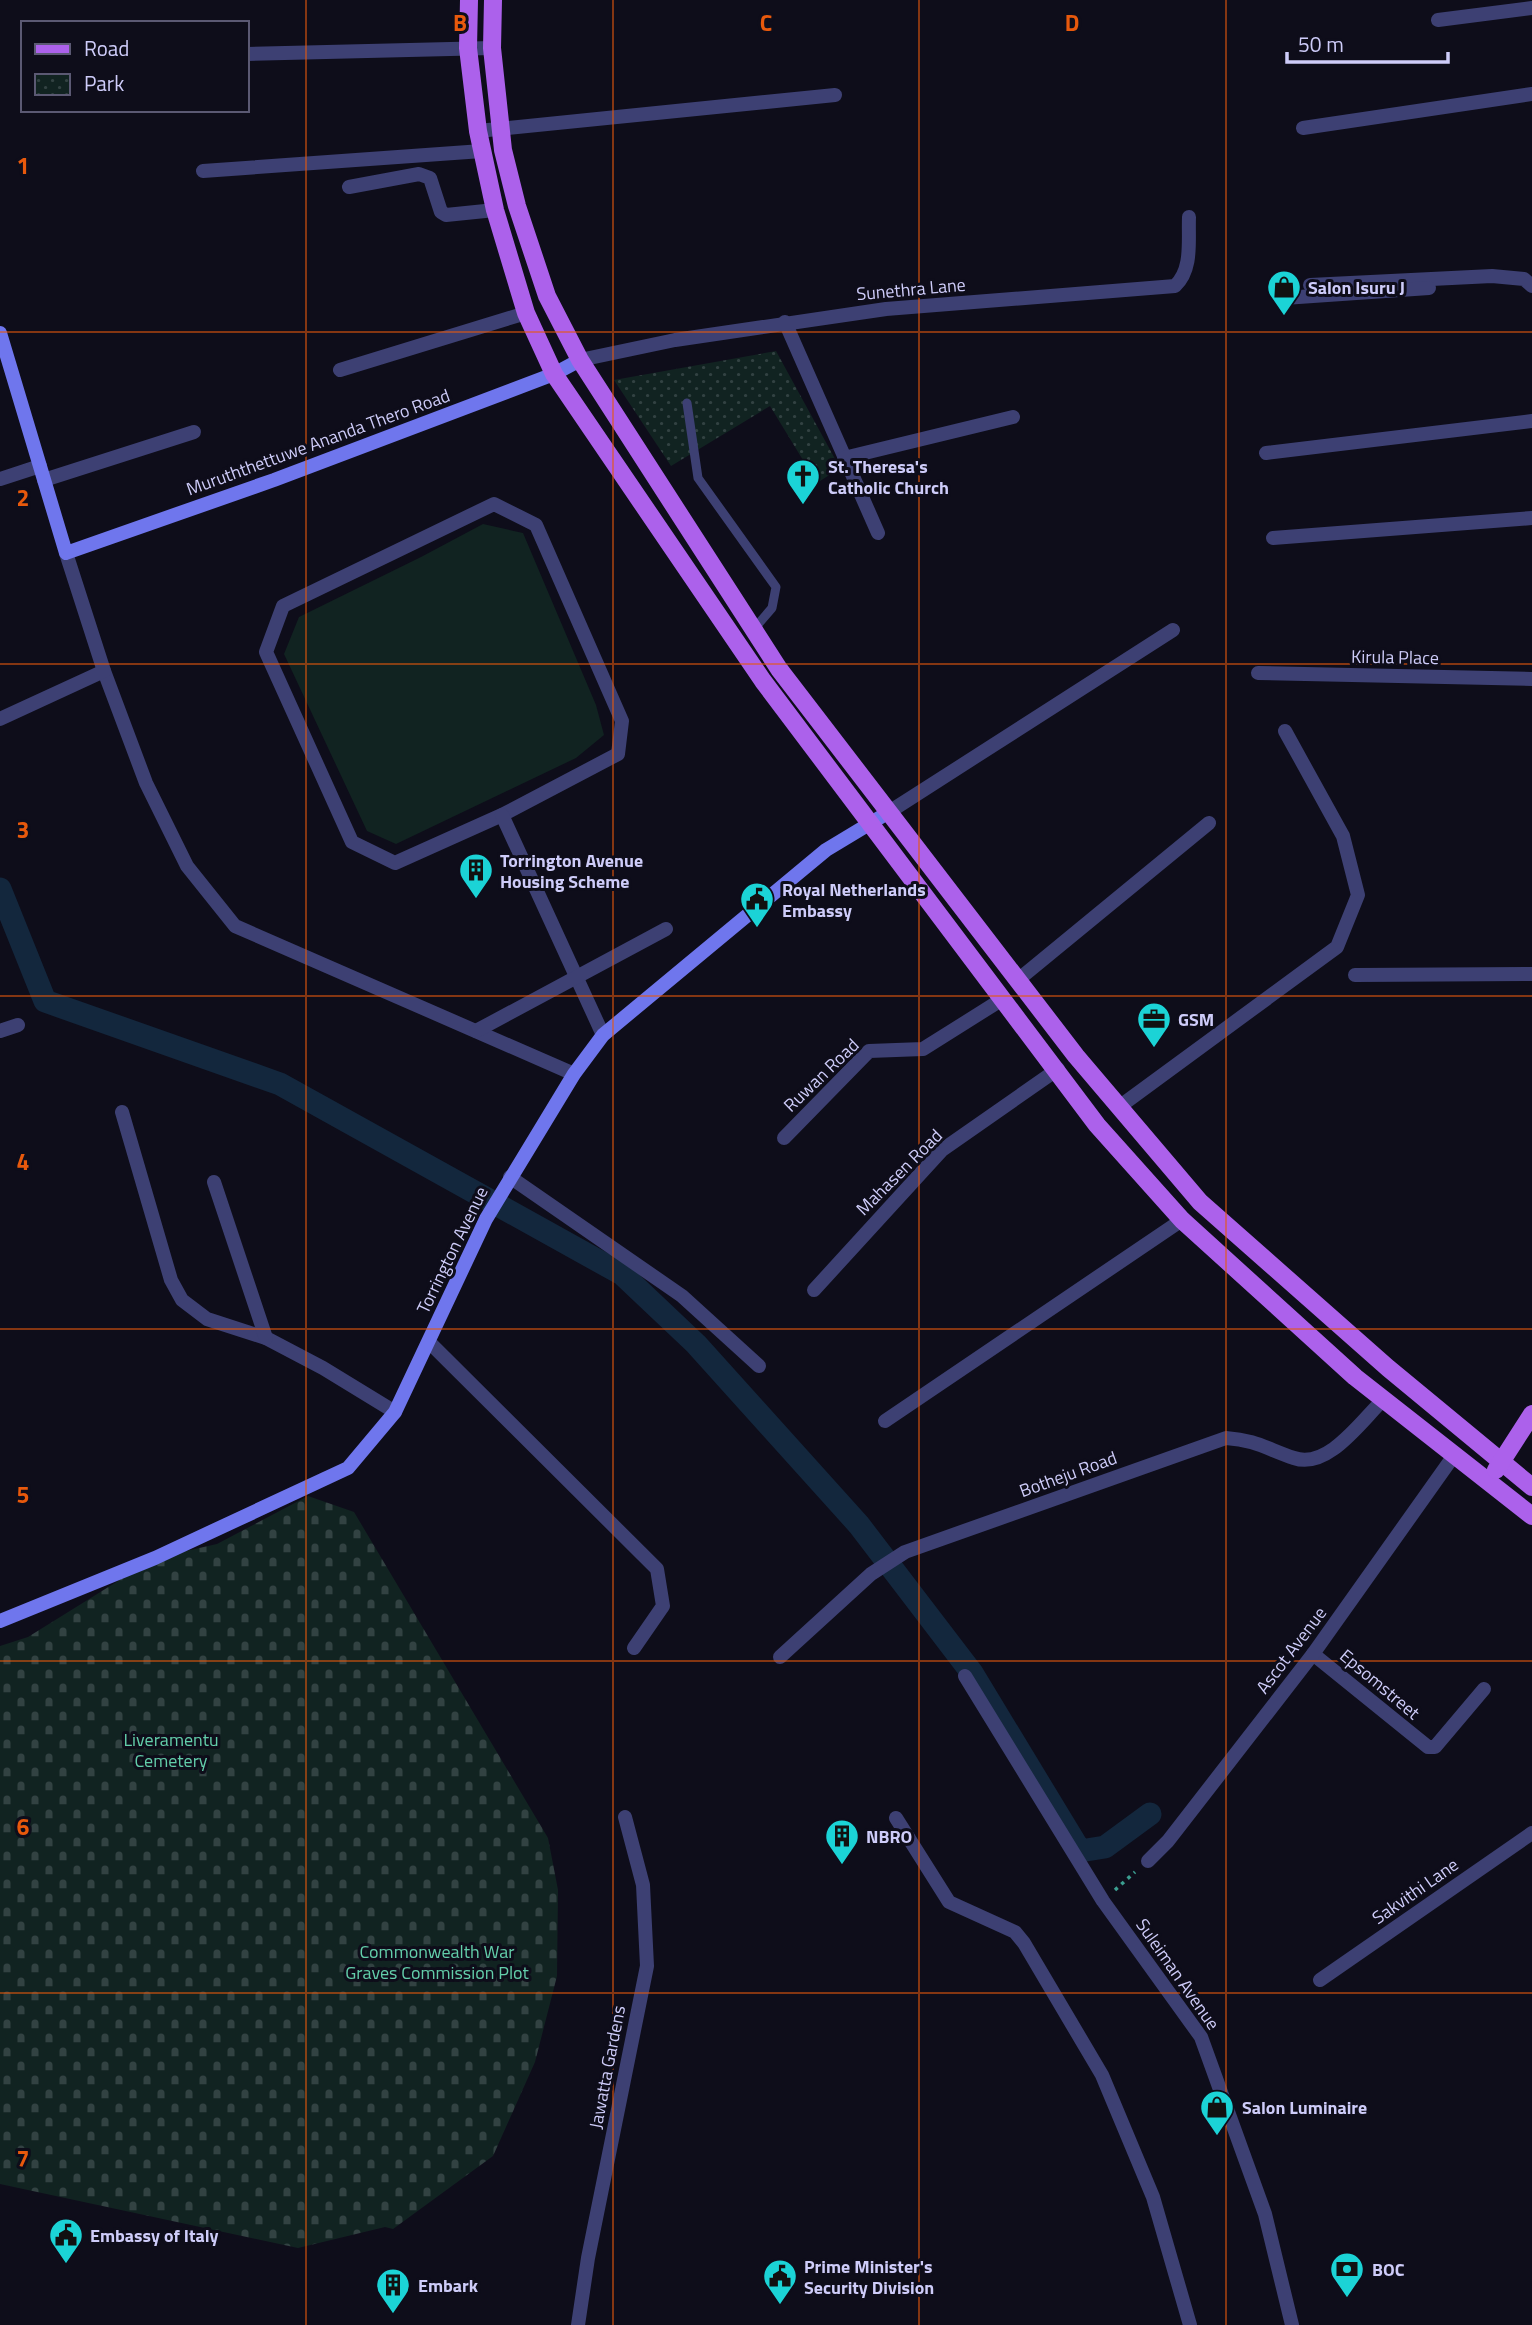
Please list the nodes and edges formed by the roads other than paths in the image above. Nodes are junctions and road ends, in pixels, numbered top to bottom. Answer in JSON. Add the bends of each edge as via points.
{"nodes":[{"id":1,"x":469,"y":0,"type":"edge"},
{"id":2,"x":494,"y":0,"type":"edge"},
{"id":3,"x":1532,"y":8,"type":"edge"},
{"id":4,"x":1438,"y":20,"type":"dead end"},
{"id":5,"x":468,"y":48,"type":"junction"},
{"id":6,"x":492,"y":48,"type":"junction"},
{"id":7,"x":248,"y":54,"type":"edge"},
{"id":8,"x":1532,"y":94,"type":"edge"},
{"id":9,"x":835,"y":95,"type":"dead end"},
{"id":10,"x":499,"y":128,"type":"junction"},
{"id":11,"x":1303,"y":128,"type":"dead end"},
{"id":12,"x":478,"y":131,"type":"junction"},
{"id":13,"x":482,"y":151,"type":"junction"},
{"id":14,"x":203,"y":171,"type":"dead end"},
{"id":15,"x":349,"y":187,"type":"dead end"},
{"id":16,"x":495,"y":210,"type":"junction"},
{"id":17,"x":1189,"y":217,"type":"dead end"},
{"id":18,"x":1492,"y":276,"type":"junction"},
{"id":19,"x":1310,"y":285,"type":"dead end"},
{"id":20,"x":1532,"y":286,"type":"edge"},
{"id":21,"x":1284,"y":298,"type":"dead end"},
{"id":22,"x":526,"y":313,"type":"junction"},
{"id":23,"x":785,"y":322,"type":"junction"},
{"id":24,"x":0,"y":332,"type":"edge"},
{"id":25,"x":580,"y":360,"type":"junction"},
{"id":26,"x":340,"y":370,"type":"dead end"},
{"id":27,"x":554,"y":374,"type":"junction"},
{"id":28,"x":687,"y":403,"type":"dead end"},
{"id":29,"x":1013,"y":417,"type":"dead end"},
{"id":30,"x":1532,"y":421,"type":"edge"},
{"id":31,"x":194,"y":432,"type":"dead end"},
{"id":32,"x":1266,"y":453,"type":"dead end"},
{"id":33,"x":844,"y":458,"type":"junction"},
{"id":34,"x":42,"y":473,"type":"junction"},
{"id":35,"x":0,"y":479,"type":"edge"},
{"id":36,"x":1532,"y":518,"type":"edge"},
{"id":37,"x":878,"y":533,"type":"dead end"},
{"id":38,"x":1273,"y":538,"type":"dead end"},
{"id":39,"x":66,"y":553,"type":"junction"},
{"id":40,"x":754,"y":629,"type":"junction"},
{"id":41,"x":1173,"y":630,"type":"dead end"},
{"id":42,"x":104,"y":671,"type":"junction"},
{"id":43,"x":1258,"y":673,"type":"dead end"},
{"id":44,"x":1532,"y":679,"type":"edge"},
{"id":45,"x":0,"y":719,"type":"edge"},
{"id":46,"x":1285,"y":731,"type":"dead end"},
{"id":47,"x":888,"y":812,"type":"junction"},
{"id":48,"x":502,"y":815,"type":"junction"},
{"id":49,"x":871,"y":823,"type":"junction"},
{"id":50,"x":1209,"y":823,"type":"dead end"},
{"id":51,"x":666,"y":929,"type":"dead end"},
{"id":52,"x":1532,"y":974,"type":"edge"},
{"id":53,"x":1355,"y":975,"type":"dead end"},
{"id":54,"x":579,"y":977,"type":"junction"},
{"id":55,"x":1019,"y":979,"type":"junction"},
{"id":56,"x":1001,"y":1000,"type":"junction"},
{"id":57,"x":18,"y":1024,"type":"dead end"},
{"id":58,"x":0,"y":1031,"type":"edge"},
{"id":59,"x":476,"y":1031,"type":"junction"},
{"id":60,"x":603,"y":1035,"type":"junction"},
{"id":61,"x":1058,"y":1069,"type":"junction"},
{"id":62,"x":574,"y":1074,"type":"junction"},
{"id":63,"x":1119,"y":1107,"type":"junction"},
{"id":64,"x":122,"y":1112,"type":"dead end"},
{"id":65,"x":784,"y":1138,"type":"dead end"},
{"id":66,"x":510,"y":1177,"type":"junction"},
{"id":67,"x":215,"y":1182,"type":"dead end"},
{"id":68,"x":1182,"y":1220,"type":"junction"},
{"id":69,"x":814,"y":1290,"type":"dead end"},
{"id":70,"x":265,"y":1338,"type":"junction"},
{"id":71,"x":429,"y":1342,"type":"junction"},
{"id":72,"x":759,"y":1366,"type":"dead end"},
{"id":73,"x":1383,"y":1400,"type":"junction"},
{"id":74,"x":395,"y":1412,"type":"junction"},
{"id":75,"x":1532,"y":1414,"type":"edge"},
{"id":76,"x":885,"y":1422,"type":"dead end"},
{"id":77,"x":1455,"y":1454,"type":"junction"},
{"id":78,"x":1502,"y":1463,"type":"junction"},
{"id":79,"x":1486,"y":1480,"type":"junction"},
{"id":80,"x":1532,"y":1487,"type":"edge"},
{"id":81,"x":1532,"y":1516,"type":"edge"},
{"id":82,"x":0,"y":1621,"type":"edge"},
{"id":83,"x":634,"y":1648,"type":"dead end"},
{"id":84,"x":1313,"y":1654,"type":"junction"},
{"id":85,"x":780,"y":1657,"type":"dead end"},
{"id":86,"x":965,"y":1676,"type":"dead end"},
{"id":87,"x":1484,"y":1689,"type":"dead end"},
{"id":88,"x":625,"y":1817,"type":"dead end"},
{"id":89,"x":896,"y":1818,"type":"dead end"},
{"id":90,"x":1532,"y":1833,"type":"edge"},
{"id":91,"x":1148,"y":1861,"type":"road end"},
{"id":92,"x":1320,"y":1980,"type":"dead end"},
{"id":93,"x":578,"y":2325,"type":"edge"},
{"id":94,"x":1190,"y":2325,"type":"edge"},
{"id":95,"x":1292,"y":2325,"type":"edge"}],
"edges":[{"from":1,"to":5,"type":"main road"},
{"from":2,"to":6,"type":"main road"},
{"from":3,"to":4,"type":"street"},
{"from":5,"to":6,"type":"street"},
{"from":5,"to":7,"type":"street"},
{"from":5,"to":12,"type":"main road"},
{"from":6,"to":10,"type":"main road"},
{"from":8,"to":11,"type":"street"},
{"from":9,"to":10,"type":"street"},
{"from":10,"to":12,"type":"street"},
{"from":10,"to":25,"type":"main road","via":[[517,206],[547,296]]},
{"from":12,"to":13,"type":"main road"},
{"from":13,"to":14,"type":"street"},
{"from":13,"to":16,"type":"main road"},
{"from":15,"to":16,"type":"street","via":[[419,174],[430,178],[446,215]]},
{"from":16,"to":22,"type":"main road"},
{"from":17,"to":23,"type":"street","name":"Sunethra Lane","via":[[1188,264],[1184,278],[1175,286],[886,309]]},
{"from":18,"to":19,"type":"street"},
{"from":18,"to":20,"type":"street","via":[[1524,279]]},
{"from":18,"to":21,"type":"street","via":[[1450,286]]},
{"from":22,"to":26,"type":"street"},
{"from":22,"to":27,"type":"main road"},
{"from":23,"to":25,"type":"street","name":"Sunethra Lane"},
{"from":23,"to":33,"type":"street"},
{"from":24,"to":34,"type":"main road"},
{"from":25,"to":27,"type":"main road","name":"Muruththettuwe Ananda Thero Road"},
{"from":25,"to":40,"type":"main road"},
{"from":27,"to":39,"type":"main road","name":"Muruththettuwe Ananda Thero Road"},
{"from":27,"to":49,"type":"main road","via":[[763,681]]},
{"from":28,"to":40,"type":"lane","via":[[698,478],[776,587],[772,607]]},
{"from":29,"to":33,"type":"street"},
{"from":30,"to":32,"type":"street"},
{"from":31,"to":34,"type":"street"},
{"from":33,"to":37,"type":"street"},
{"from":34,"to":35,"type":"street"},
{"from":34,"to":39,"type":"main road"},
{"from":36,"to":38,"type":"street"},
{"from":39,"to":42,"type":"street"},
{"from":40,"to":47,"type":"main road"},
{"from":41,"to":47,"type":"street"},
{"from":42,"to":45,"type":"street"},
{"from":42,"to":59,"type":"street","via":[[146,783],[187,866],[235,926]]},
{"from":43,"to":44,"type":"street","name":"Kirula Place"},
{"from":46,"to":63,"type":"street","via":[[1343,835],[1358,895],[1337,947]]},
{"from":47,"to":49,"type":"main road","name":"Torrington Avenue"},
{"from":47,"to":55,"type":"main road"},
{"from":48,"to":48,"type":"street","via":[[618,754],[622,721],[536,525],[494,504],[283,606],[266,652],[352,842],[396,863]]},
{"from":48,"to":54,"type":"street"},
{"from":49,"to":56,"type":"main road"},
{"from":49,"to":60,"type":"main road","name":"Torrington Avenue","via":[[826,850]]},
{"from":50,"to":55,"type":"street"},
{"from":51,"to":54,"type":"street"},
{"from":52,"to":53,"type":"street"},
{"from":54,"to":59,"type":"street"},
{"from":54,"to":60,"type":"street"},
{"from":55,"to":63,"type":"main road"},
{"from":56,"to":61,"type":"main road"},
{"from":56,"to":65,"type":"street","name":"Ruwan Road","via":[[923,1049],[869,1051]]},
{"from":57,"to":58,"type":"street"},
{"from":59,"to":62,"type":"street"},
{"from":60,"to":62,"type":"main road","name":"Torrington Avenue"},
{"from":61,"to":68,"type":"main road","via":[[1097,1125]]},
{"from":61,"to":69,"type":"street","name":"Mahasen Road","via":[[942,1150]]},
{"from":62,"to":66,"type":"main road","name":"Torrington Avenue"},
{"from":63,"to":78,"type":"main road","via":[[1200,1202]]},
{"from":64,"to":70,"type":"street","via":[[171,1280],[182,1300],[207,1319]]},
{"from":66,"to":71,"type":"main road","name":"Torrington Avenue","via":[[485,1219]]},
{"from":66,"to":72,"type":"street","via":[[682,1296]]},
{"from":67,"to":70,"type":"street"},
{"from":68,"to":73,"type":"main road"},
{"from":68,"to":76,"type":"street"},
{"from":70,"to":74,"type":"street"},
{"from":71,"to":74,"type":"main road","name":"Torrington Avenue"},
{"from":71,"to":83,"type":"street","via":[[657,1569],[663,1606]]},
{"from":73,"to":77,"type":"main road"},
{"from":73,"to":85,"type":"street","name":"Botheju Road","via":[[1320,1457],[1298,1460],[1252,1440],[1226,1438],[905,1552],[871,1574]]},
{"from":74,"to":82,"type":"main road","name":"Torrington Avenue","via":[[348,1468],[155,1558]]},
{"from":75,"to":78,"type":"main road"},
{"from":77,"to":79,"type":"main road"},
{"from":77,"to":84,"type":"street","name":"Ascot Avenue"},
{"from":78,"to":79,"type":"main road"},
{"from":78,"to":80,"type":"main road"},
{"from":79,"to":81,"type":"main road"},
{"from":84,"to":87,"type":"street","name":"Epsomstreet","via":[[1422,1744],[1436,1746]]},
{"from":84,"to":91,"type":"street","name":"Ascot Avenue"},
{"from":86,"to":95,"type":"street","name":"Suleiman Avenue","via":[[1103,1901],[1201,2037],[1265,2214]]},
{"from":88,"to":93,"type":"street","name":"Jawatta Gardens","via":[[643,1885],[647,1966]]},
{"from":89,"to":94,"type":"street","via":[[949,1902],[1015,1933],[1024,1943],[1102,2075],[1153,2197]]},
{"from":90,"to":92,"type":"street","name":"Sakvithi Lane"}]}
